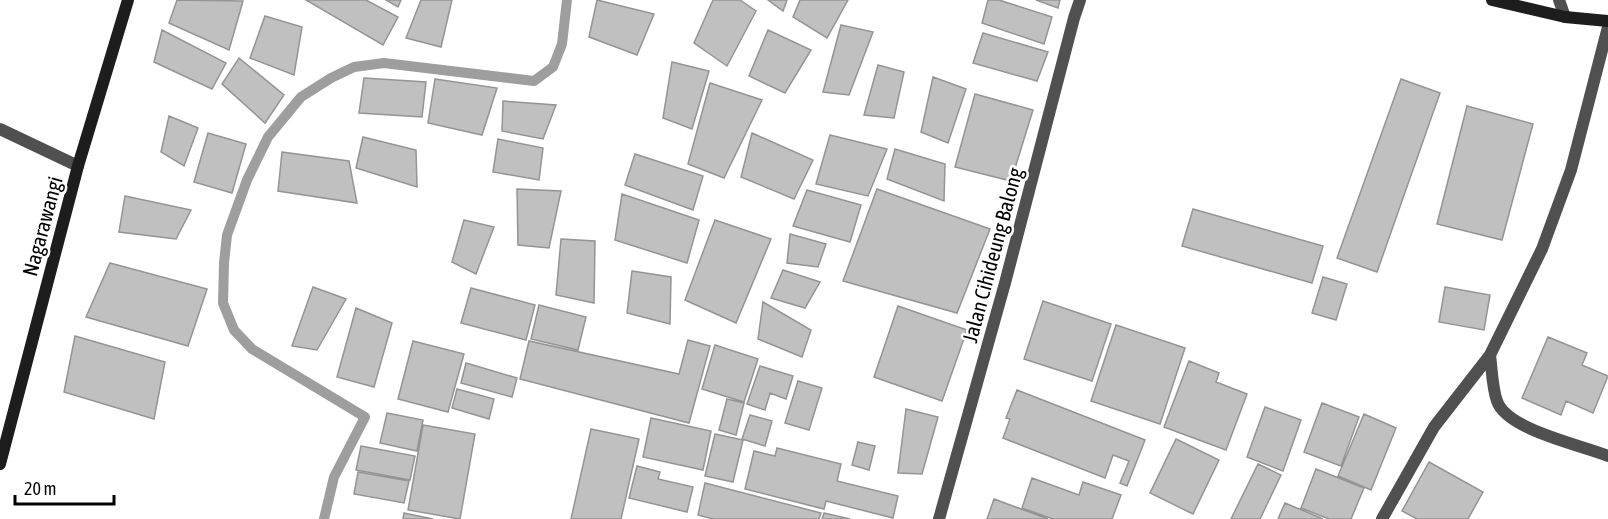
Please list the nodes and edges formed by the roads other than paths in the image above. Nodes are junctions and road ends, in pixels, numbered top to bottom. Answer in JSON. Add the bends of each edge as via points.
{"nodes":[{"id":1,"x":128,"y":0,"type":"edge"},
{"id":2,"x":1080,"y":0,"type":"edge"},
{"id":3,"x":1492,"y":0,"type":"edge"},
{"id":4,"x":1559,"y":0,"type":"edge"},
{"id":5,"x":1565,"y":18,"type":"junction"},
{"id":6,"x":1608,"y":21,"type":"edge"},
{"id":7,"x":1608,"y":27,"type":"edge"},
{"id":8,"x":0,"y":129,"type":"edge"},
{"id":9,"x":78,"y":166,"type":"junction"},
{"id":10,"x":1490,"y":355,"type":"junction"},
{"id":11,"x":1608,"y":456,"type":"edge"},
{"id":12,"x":0,"y":464,"type":"edge"},
{"id":13,"x":939,"y":519,"type":"edge"},
{"id":14,"x":1382,"y":519,"type":"edge"}],
"edges":[{"from":1,"to":9,"type":"main road","name":"Nagarawangi"},
{"from":2,"to":13,"type":"street","name":"Jalan Cihideung Balong"},
{"from":3,"to":5,"type":"main road"},
{"from":4,"to":5,"type":"street"},
{"from":5,"to":6,"type":"main road"},
{"from":7,"to":10,"type":"street","via":[[1571,170],[1542,249]]},
{"from":8,"to":9,"type":"street"},
{"from":9,"to":12,"type":"main road","name":"Nagarawangi"},
{"from":10,"to":11,"type":"street","via":[[1496,400],[1502,411],[1538,432]]},
{"from":10,"to":14,"type":"street","via":[[1434,427]]}]}
